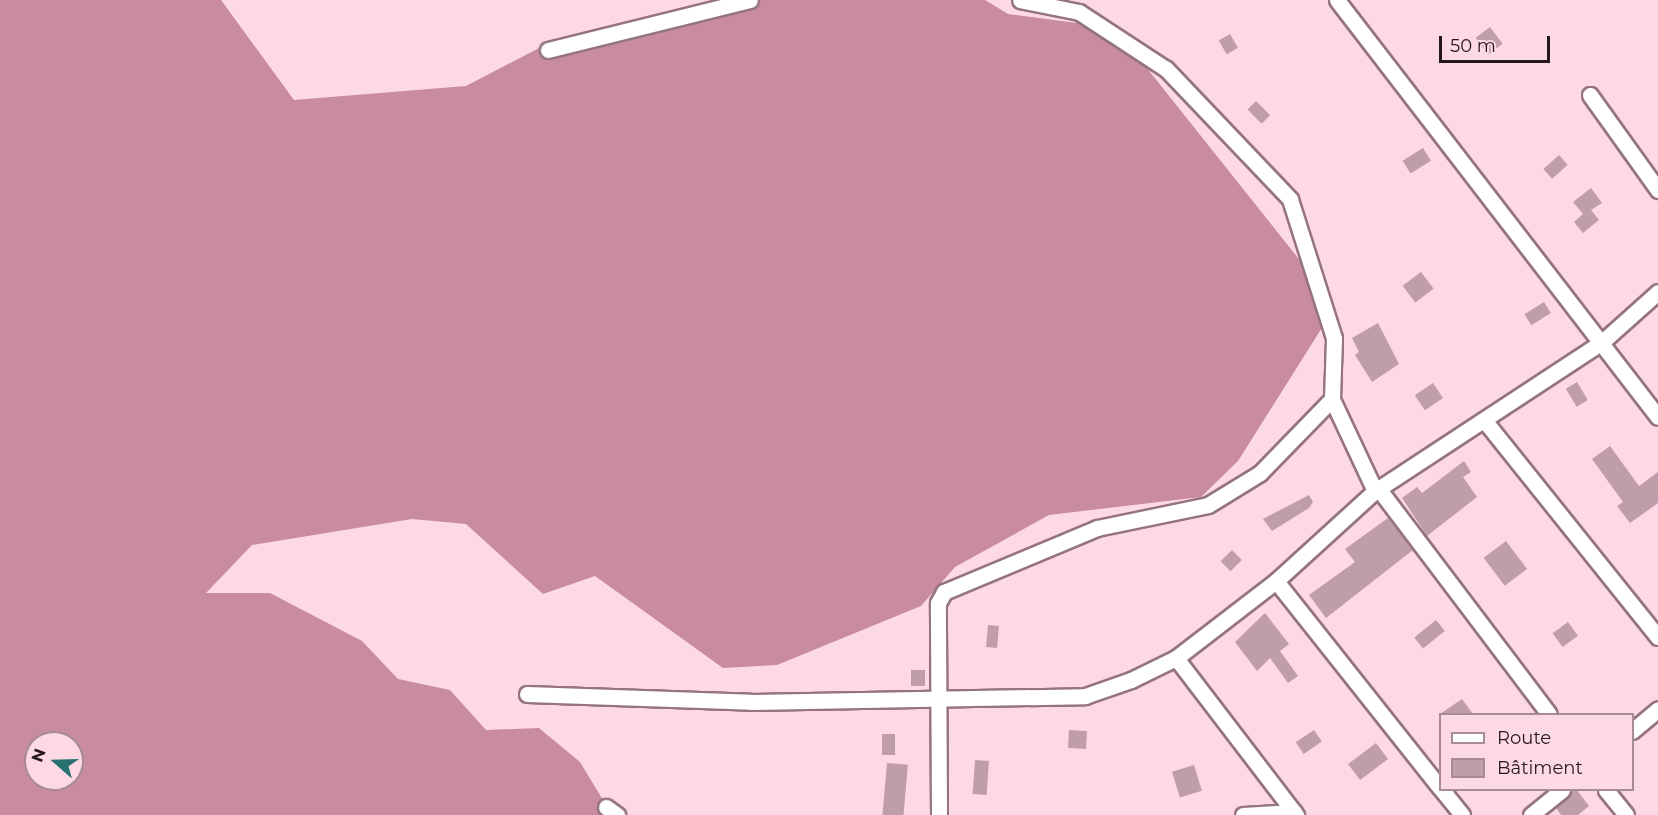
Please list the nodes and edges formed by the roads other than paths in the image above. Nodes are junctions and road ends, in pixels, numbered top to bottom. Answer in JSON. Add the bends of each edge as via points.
{"nodes":[{"id":1,"x":750,"y":0,"type":"edge"},
{"id":2,"x":1020,"y":0,"type":"edge"},
{"id":3,"x":1337,"y":0,"type":"edge"},
{"id":4,"x":548,"y":50,"type":"dead end"},
{"id":5,"x":1590,"y":95,"type":"dead end"},
{"id":6,"x":1658,"y":190,"type":"edge"},
{"id":7,"x":1658,"y":292,"type":"edge"},
{"id":8,"x":1602,"y":342,"type":"junction"},
{"id":9,"x":1332,"y":399,"type":"junction"},
{"id":10,"x":1658,"y":417,"type":"edge"},
{"id":11,"x":1484,"y":420,"type":"junction"},
{"id":12,"x":1376,"y":489,"type":"junction"},
{"id":13,"x":1276,"y":581,"type":"junction"},
{"id":14,"x":1658,"y":637,"type":"edge"},
{"id":15,"x":1176,"y":658,"type":"junction"},
{"id":16,"x":527,"y":694,"type":"dead end"},
{"id":17,"x":936,"y":700,"type":"junction"},
{"id":18,"x":1658,"y":709,"type":"edge"},
{"id":19,"x":1549,"y":713,"type":"edge"},
{"id":20,"x":1634,"y":729,"type":"edge"},
{"id":21,"x":1439,"y":786,"type":"edge"},
{"id":22,"x":1443,"y":791,"type":"edge"},
{"id":23,"x":1560,"y":791,"type":"edge"},
{"id":24,"x":1608,"y":791,"type":"edge"},
{"id":25,"x":1295,"y":813,"type":"edge"},
{"id":26,"x":939,"y":815,"type":"edge"},
{"id":27,"x":1243,"y":815,"type":"edge"},
{"id":28,"x":1462,"y":815,"type":"edge"},
{"id":29,"x":1531,"y":815,"type":"edge"},
{"id":30,"x":1626,"y":815,"type":"edge"}],
"edges":[{"from":1,"to":4,"type":"street"},
{"from":2,"to":9,"type":"street","via":[[1079,12],[1166,69],[1290,200],[1334,338]]},
{"from":3,"to":8,"type":"street"},
{"from":5,"to":6,"type":"street"},
{"from":7,"to":8,"type":"street"},
{"from":8,"to":10,"type":"street"},
{"from":8,"to":11,"type":"street"},
{"from":9,"to":12,"type":"street"},
{"from":9,"to":17,"type":"street","via":[[1260,473],[1208,506],[1096,528],[944,592],[938,603]]},
{"from":11,"to":12,"type":"street"},
{"from":11,"to":14,"type":"street"},
{"from":12,"to":13,"type":"street"},
{"from":12,"to":19,"type":"street"},
{"from":13,"to":15,"type":"street"},
{"from":13,"to":21,"type":"street"},
{"from":15,"to":17,"type":"street","via":[[1085,696]]},
{"from":15,"to":25,"type":"street"},
{"from":16,"to":17,"type":"street","via":[[751,702]]},
{"from":17,"to":26,"type":"street"},
{"from":18,"to":20,"type":"street"},
{"from":22,"to":28,"type":"street"},
{"from":23,"to":29,"type":"street"},
{"from":24,"to":30,"type":"street"},
{"from":25,"to":27,"type":"street"}]}
